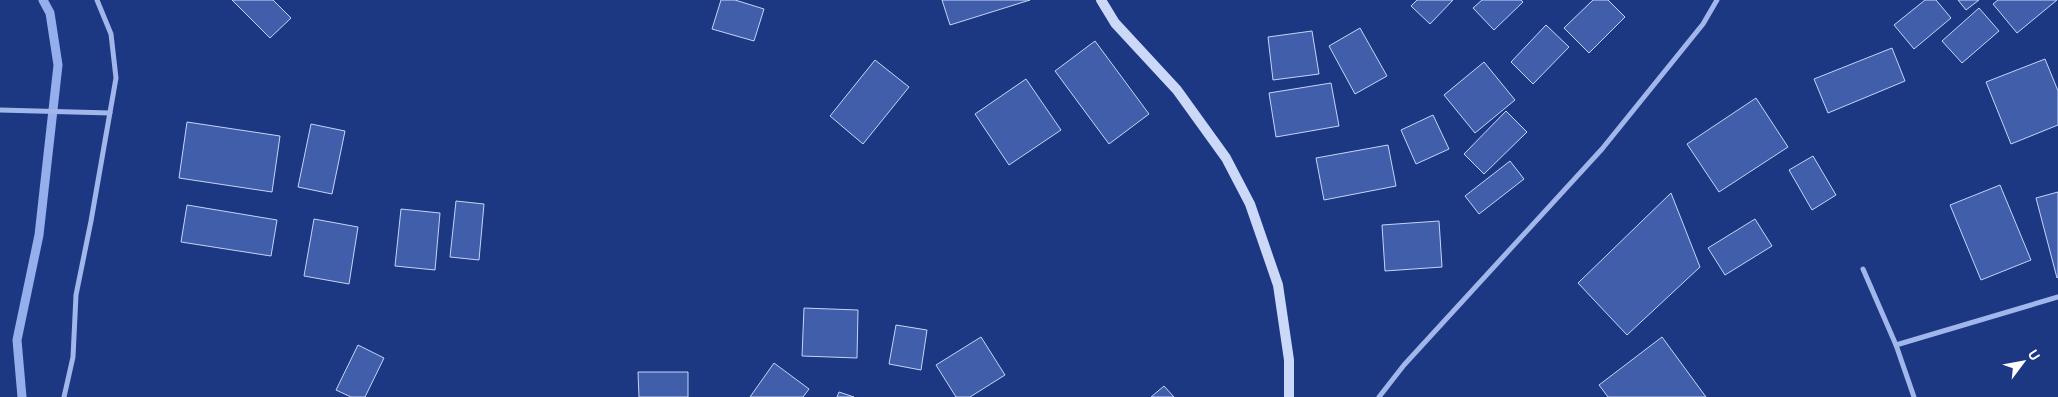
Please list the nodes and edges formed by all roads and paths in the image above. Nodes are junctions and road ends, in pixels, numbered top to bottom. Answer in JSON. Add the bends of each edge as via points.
{"nodes":[{"id":1,"x":97,"y":0,"type":"edge"},
{"id":2,"x":1101,"y":0,"type":"edge"},
{"id":3,"x":1717,"y":0,"type":"edge"},
{"id":4,"x":0,"y":110,"type":"edge"},
{"id":5,"x":110,"y":113,"type":"junction"},
{"id":6,"x":1863,"y":269,"type":"dead end"},
{"id":7,"x":2058,"y":297,"type":"edge"},
{"id":8,"x":1896,"y":345,"type":"junction"},
{"id":9,"x":64,"y":397,"type":"edge"},
{"id":10,"x":1289,"y":397,"type":"edge"},
{"id":11,"x":1379,"y":397,"type":"edge"},
{"id":12,"x":1914,"y":397,"type":"edge"}],
"edges":[{"from":1,"to":5,"type":"street","via":[[111,34],[116,78]]},
{"from":2,"to":10,"type":"street","via":[[1115,22],[1177,90],[1226,158],[1250,204],[1278,285],[1289,360]]},
{"from":3,"to":11,"type":"street","via":[[1703,24],[1602,149]]},
{"from":4,"to":5,"type":"street"},
{"from":5,"to":9,"type":"street","via":[[76,295],[74,356]]},
{"from":6,"to":8,"type":"street"},
{"from":7,"to":8,"type":"street"},
{"from":8,"to":12,"type":"street"}]}
